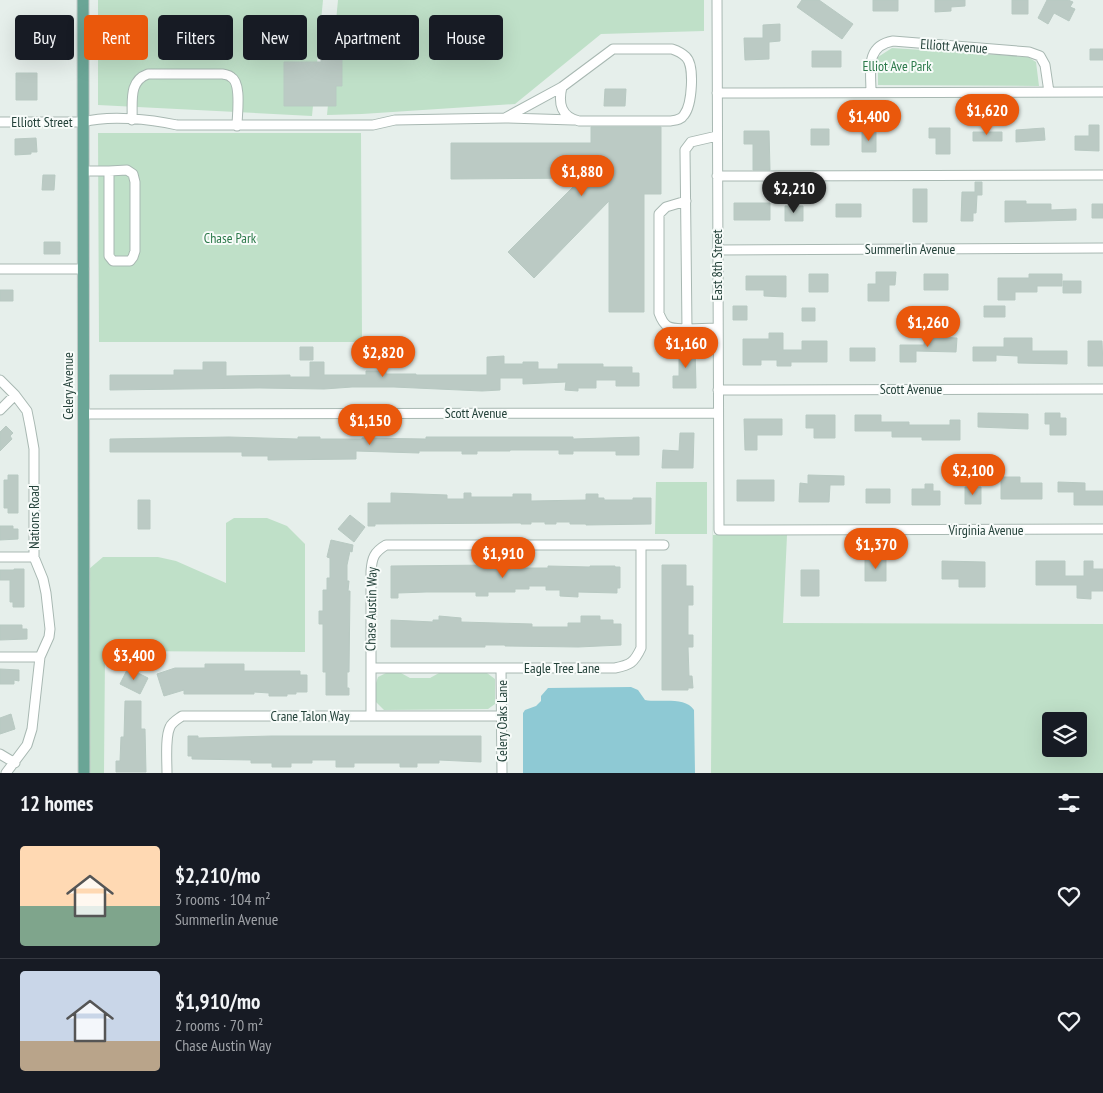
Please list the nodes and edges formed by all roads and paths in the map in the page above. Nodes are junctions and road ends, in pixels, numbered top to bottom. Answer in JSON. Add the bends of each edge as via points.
{"nodes":[{"id":1,"x":83,"y":0,"type":"edge"},
{"id":2,"x":717,"y":0,"type":"edge"},
{"id":3,"x":562,"y":87,"type":"junction"},
{"id":4,"x":871,"y":92,"type":"junction"},
{"id":5,"x":1048,"y":92,"type":"junction"},
{"id":6,"x":1103,"y":92,"type":"edge"},
{"id":7,"x":717,"y":93,"type":"junction"},
{"id":8,"x":506,"y":118,"type":"junction"},
{"id":9,"x":132,"y":120,"type":"junction"},
{"id":10,"x":575,"y":120,"type":"junction"},
{"id":11,"x":0,"y":122,"type":"edge"},
{"id":12,"x":83,"y":122,"type":"junction"},
{"id":13,"x":236,"y":126,"type":"junction"},
{"id":14,"x":717,"y":136,"type":"junction"},
{"id":15,"x":84,"y":170,"type":"junction"},
{"id":16,"x":109,"y":171,"type":"junction"},
{"id":17,"x":1103,"y":175,"type":"edge"},
{"id":18,"x":717,"y":176,"type":"junction"},
{"id":19,"x":686,"y":201,"type":"junction"},
{"id":20,"x":1103,"y":248,"type":"edge"},
{"id":21,"x":717,"y":250,"type":"junction"},
{"id":22,"x":0,"y":269,"type":"edge"},
{"id":23,"x":84,"y":269,"type":"junction"},
{"id":24,"x":718,"y":328,"type":"junction"},
{"id":25,"x":687,"y":329,"type":"junction"},
{"id":26,"x":0,"y":380,"type":"edge"},
{"id":27,"x":1103,"y":389,"type":"edge"},
{"id":28,"x":718,"y":390,"type":"junction"},
{"id":29,"x":15,"y":394,"type":"junction"},
{"id":30,"x":0,"y":410,"type":"edge"},
{"id":31,"x":718,"y":413,"type":"junction"},
{"id":32,"x":83,"y":414,"type":"junction"},
{"id":33,"x":1103,"y":529,"type":"edge"},
{"id":34,"x":718,"y":530,"type":"joint"},
{"id":35,"x":641,"y":545,"type":"junction"},
{"id":36,"x":664,"y":545,"type":"dead end"},
{"id":37,"x":0,"y":557,"type":"edge"},
{"id":38,"x":34,"y":557,"type":"junction"},
{"id":39,"x":0,"y":657,"type":"edge"},
{"id":40,"x":40,"y":657,"type":"junction"},
{"id":41,"x":371,"y":668,"type":"junction"},
{"id":42,"x":502,"y":668,"type":"junction"},
{"id":43,"x":371,"y":716,"type":"junction"},
{"id":44,"x":502,"y":716,"type":"junction"},
{"id":45,"x":0,"y":754,"type":"edge"},
{"id":46,"x":15,"y":763,"type":"junction"},
{"id":47,"x":6,"y":773,"type":"edge"},
{"id":48,"x":84,"y":773,"type":"edge"},
{"id":49,"x":167,"y":773,"type":"edge"},
{"id":50,"x":502,"y":773,"type":"edge"}],
"edges":[{"from":1,"to":12,"type":"main road","name":"Celery Avenue"},
{"from":2,"to":7,"type":"street","name":"East 8th Street"},
{"from":3,"to":8,"type":"street"},
{"from":3,"to":10,"type":"street","via":[[561,107]]},
{"from":3,"to":10,"type":"street","name":"Elliott Street","via":[[613,49],[672,49],[688,58],[691,98],[684,115],[678,120]]},
{"from":4,"to":5,"type":"street"},
{"from":4,"to":5,"type":"street","name":"Elliott Avenue","via":[[872,58],[876,48],[893,42],[1029,52],[1040,56],[1045,66]]},
{"from":4,"to":7,"type":"street"},
{"from":5,"to":6,"type":"street"},
{"from":7,"to":14,"type":"street","name":"East 8th Street"},
{"from":8,"to":10,"type":"street","name":"Elliott Street"},
{"from":8,"to":13,"type":"street","name":"Elliott Street","via":[[395,120],[373,125]]},
{"from":9,"to":12,"type":"street","name":"Elliott Street","via":[[93,119]]},
{"from":9,"to":13,"type":"street","name":"Elliott Street"},
{"from":9,"to":13,"type":"street","via":[[134,87],[139,77],[148,74],[223,74],[236,82]]},
{"from":11,"to":12,"type":"street","name":"Elliott Street"},
{"from":12,"to":15,"type":"main road","name":"Celery Avenue"},
{"from":14,"to":18,"type":"street","name":"East 8th Street"},
{"from":14,"to":19,"type":"street","via":[[691,142],[686,150]]},
{"from":15,"to":16,"type":"street"},
{"from":15,"to":23,"type":"main road","name":"Celery Avenue"},
{"from":16,"to":16,"type":"street","via":[[109,256],[113,261],[130,261],[135,251],[135,182],[133,174],[127,170]]},
{"from":17,"to":18,"type":"street"},
{"from":18,"to":21,"type":"street","name":"East 8th Street"},
{"from":19,"to":25,"type":"street"},
{"from":19,"to":25,"type":"street","via":[[666,207],[659,214],[659,313],[669,328]]},
{"from":20,"to":21,"type":"street","name":"Summerlin Avenue"},
{"from":21,"to":24,"type":"street","name":"East 8th Street"},
{"from":22,"to":23,"type":"street"},
{"from":23,"to":32,"type":"main road","name":"Celery Avenue"},
{"from":24,"to":25,"type":"street"},
{"from":24,"to":28,"type":"street","name":"East 8th Street"},
{"from":26,"to":29,"type":"street","name":"Nations Road"},
{"from":27,"to":28,"type":"street","name":"Scott Avenue"},
{"from":28,"to":31,"type":"street","name":"East 8th Street"},
{"from":29,"to":30,"type":"street"},
{"from":29,"to":38,"type":"street","name":"Nations Road","via":[[27,411],[34,449]]},
{"from":31,"to":32,"type":"street","name":"Scott Avenue"},
{"from":31,"to":34,"type":"street","name":"East 8th Street"},
{"from":32,"to":48,"type":"main road","name":"Celery Avenue"},
{"from":33,"to":34,"type":"street","name":"Virginia Avenue"},
{"from":35,"to":36,"type":"street","name":"Chase Austin Way"},
{"from":35,"to":41,"type":"street","name":"Chase Austin Way","via":[[386,545],[372,558]]},
{"from":35,"to":42,"type":"street","name":"Eagle Tree Lane","via":[[641,648],[628,666]]},
{"from":37,"to":38,"type":"street"},
{"from":38,"to":40,"type":"street","name":"Nations Road","via":[[43,579],[50,629]]},
{"from":39,"to":40,"type":"street"},
{"from":40,"to":46,"type":"street","name":"Nations Road","via":[[32,729],[27,745]]},
{"from":41,"to":42,"type":"street","name":"Eagle Tree Lane"},
{"from":41,"to":43,"type":"street","name":"Chase Austin Way"},
{"from":42,"to":44,"type":"street","name":"Celery Oaks Lane"},
{"from":43,"to":44,"type":"street","name":"Crane Talon Way"},
{"from":43,"to":49,"type":"street","name":"Crane Talon Way","via":[[182,716],[170,727]]},
{"from":44,"to":50,"type":"street","name":"Celery Oaks Lane"},
{"from":45,"to":46,"type":"street"},
{"from":46,"to":47,"type":"street","name":"Nations Road"}]}
